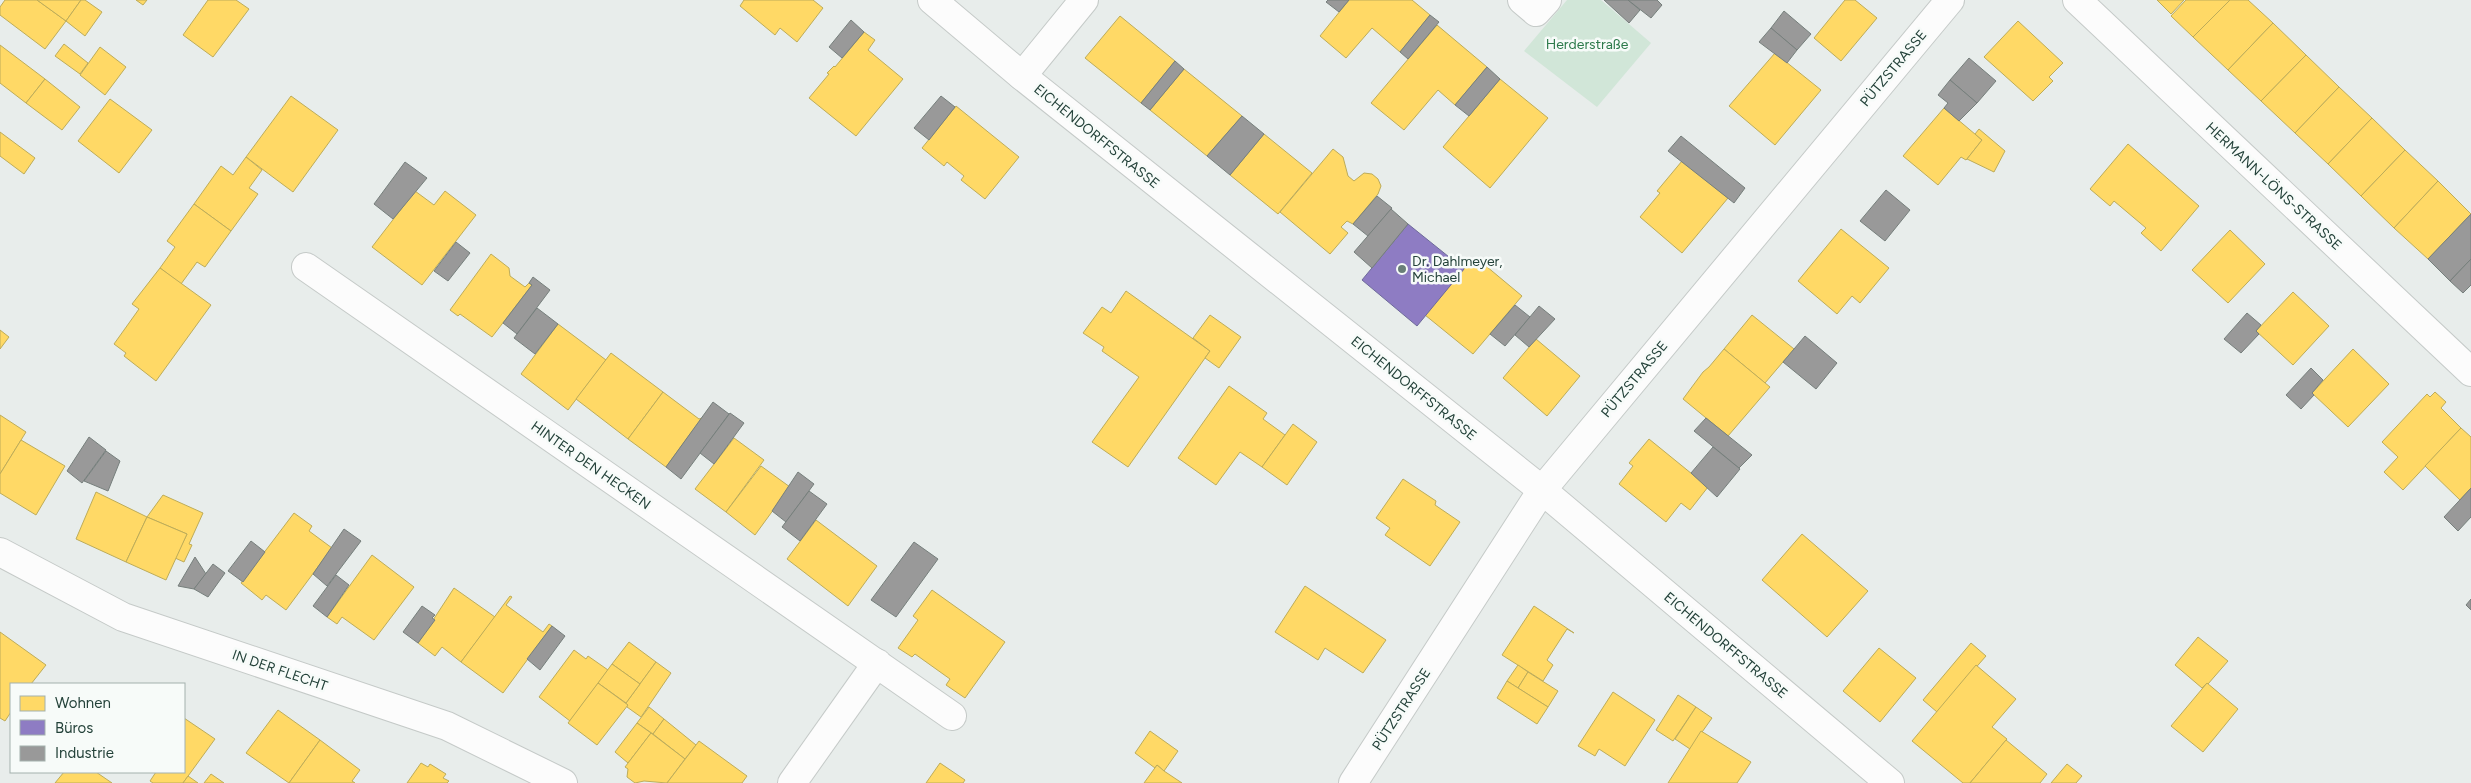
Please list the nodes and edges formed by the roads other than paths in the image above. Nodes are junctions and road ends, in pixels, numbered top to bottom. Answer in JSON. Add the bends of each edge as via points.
{"nodes":[{"id":1,"x":932,"y":0,"type":"edge"},
{"id":2,"x":1084,"y":0,"type":"edge"},
{"id":3,"x":1950,"y":0,"type":"edge"},
{"id":4,"x":2077,"y":0,"type":"edge"},
{"id":5,"x":1022,"y":76,"type":"junction"},
{"id":6,"x":306,"y":267,"type":"dead end"},
{"id":7,"x":2471,"y":372,"type":"edge"},
{"id":8,"x":1542,"y":490,"type":"junction"},
{"id":9,"x":0,"y":552,"type":"edge"},
{"id":10,"x":877,"y":663,"type":"junction"},
{"id":11,"x":952,"y":716,"type":"dead end"},
{"id":12,"x":562,"y":783,"type":"edge"},
{"id":13,"x":792,"y":783,"type":"edge"},
{"id":14,"x":1353,"y":783,"type":"edge"},
{"id":15,"x":1890,"y":783,"type":"edge"}],
"edges":[{"from":1,"to":5,"type":"street","name":"EICHENDORFFSTRASSE"},
{"from":2,"to":5,"type":"street"},
{"from":3,"to":8,"type":"street","name":"PÜTZSTRASSE"},
{"from":4,"to":7,"type":"street","name":"HERMANN-LÖNS-STRASSE"},
{"from":5,"to":8,"type":"street","name":"EICHENDORFFSTRASSE"},
{"from":6,"to":10,"type":"street","name":"HINTER DEN HECKEN"},
{"from":8,"to":14,"type":"street","name":"PÜTZSTRASSE"},
{"from":8,"to":15,"type":"street","name":"EICHENDORFFSTRASSE"},
{"from":9,"to":12,"type":"street","name":"IN DER FLECHT","via":[[123,617],[447,726]]},
{"from":10,"to":11,"type":"street","name":"HINTER DEN HECKEN"},
{"from":10,"to":13,"type":"street"}]}
